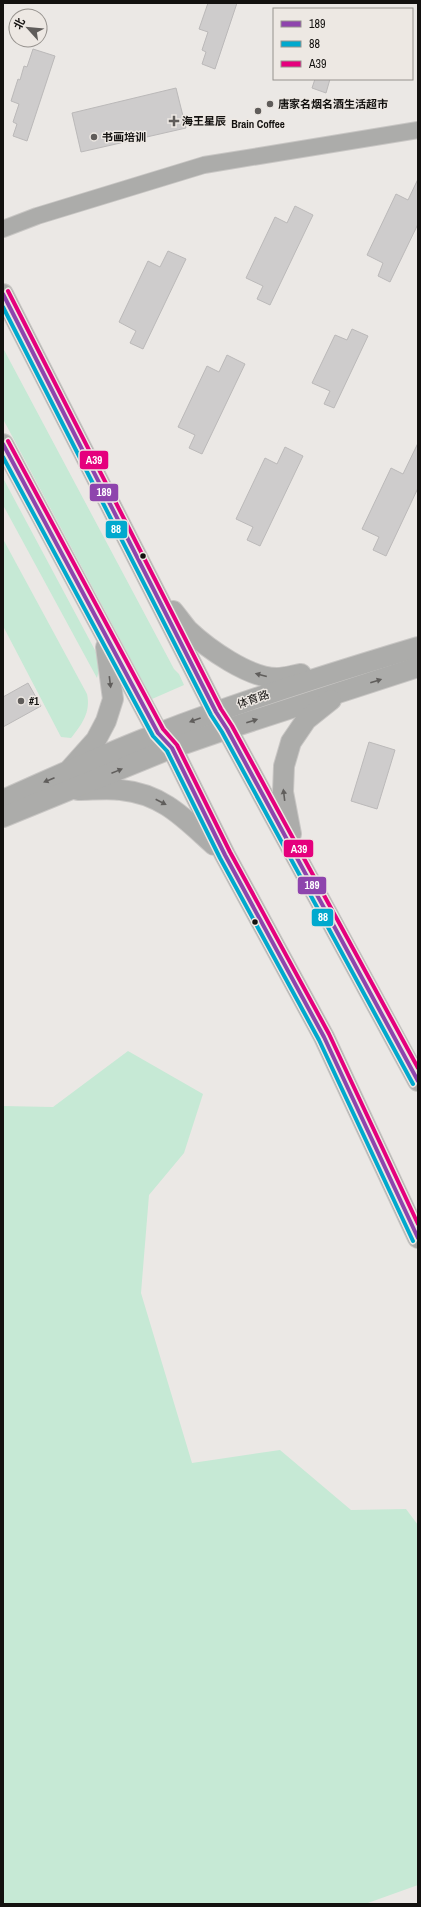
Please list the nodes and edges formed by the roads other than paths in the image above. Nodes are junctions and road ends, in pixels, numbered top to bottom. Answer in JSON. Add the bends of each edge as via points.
{"nodes":[{"id":1,"x":418,"y":130,"type":"edge"},
{"id":2,"x":3,"y":229,"type":"edge"},
{"id":3,"x":3,"y":294,"type":"edge"},
{"id":4,"x":3,"y":444,"type":"edge"},
{"id":5,"x":152,"y":587,"type":"junction"},
{"id":6,"x":102,"y":629,"type":"junction"},
{"id":7,"x":418,"y":647,"type":"edge"},
{"id":8,"x":381,"y":658,"type":"junction"},
{"id":9,"x":418,"y":667,"type":"edge"},
{"id":10,"x":340,"y":692,"type":"junction"},
{"id":11,"x":216,"y":712,"type":"junction"},
{"id":12,"x":227,"y":729,"type":"junction"},
{"id":13,"x":158,"y":733,"type":"junction"},
{"id":14,"x":172,"y":748,"type":"junction"},
{"id":15,"x":69,"y":781,"type":"junction"},
{"id":16,"x":3,"y":800,"type":"edge"},
{"id":17,"x":3,"y":817,"type":"edge"},
{"id":18,"x":225,"y":855,"type":"junction"},
{"id":19,"x":299,"y":860,"type":"junction"},
{"id":20,"x":418,"y":1081,"type":"edge"},
{"id":21,"x":418,"y":1238,"type":"edge"}],
"edges":[{"from":1,"to":2,"type":"street","via":[[204,165],[37,216]]},
{"from":3,"to":5,"type":"street"},
{"from":4,"to":6,"type":"street"},
{"from":8,"to":5,"type":"street","one_way":true,"via":[[362,658],[277,678],[259,675],[234,662],[188,630]]},
{"from":5,"to":11,"type":"street"},
{"from":6,"to":13,"type":"street"},
{"from":6,"to":15,"type":"street","one_way":true,"via":[[113,699],[96,740],[74,763]]},
{"from":7,"to":8,"type":"street","name":"体育路"},
{"from":8,"to":11,"type":"street","name":"体育路"},
{"from":10,"to":9,"type":"street","name":"体育路","one_way":true},
{"from":12,"to":10,"type":"street","name":"体育路","one_way":true},
{"from":19,"to":10,"type":"street","one_way":true,"via":[[283,792],[284,766],[291,742],[306,720]]},
{"from":11,"to":12,"type":"street"},
{"from":11,"to":13,"type":"street","name":"体育路","one_way":true},
{"from":12,"to":14,"type":"street","name":"体育路"},
{"from":12,"to":19,"type":"street"},
{"from":13,"to":14,"type":"street"},
{"from":13,"to":15,"type":"street","name":"体育路"},
{"from":15,"to":14,"type":"street","name":"体育路","one_way":true},
{"from":14,"to":18,"type":"street"},
{"from":15,"to":16,"type":"street","name":"体育路","one_way":true},
{"from":15,"to":17,"type":"street","name":"体育路"},
{"from":15,"to":18,"type":"street","one_way":true,"via":[[146,794],[192,823]]},
{"from":18,"to":21,"type":"street","via":[[324,1037]]},
{"from":19,"to":20,"type":"street"}]}
